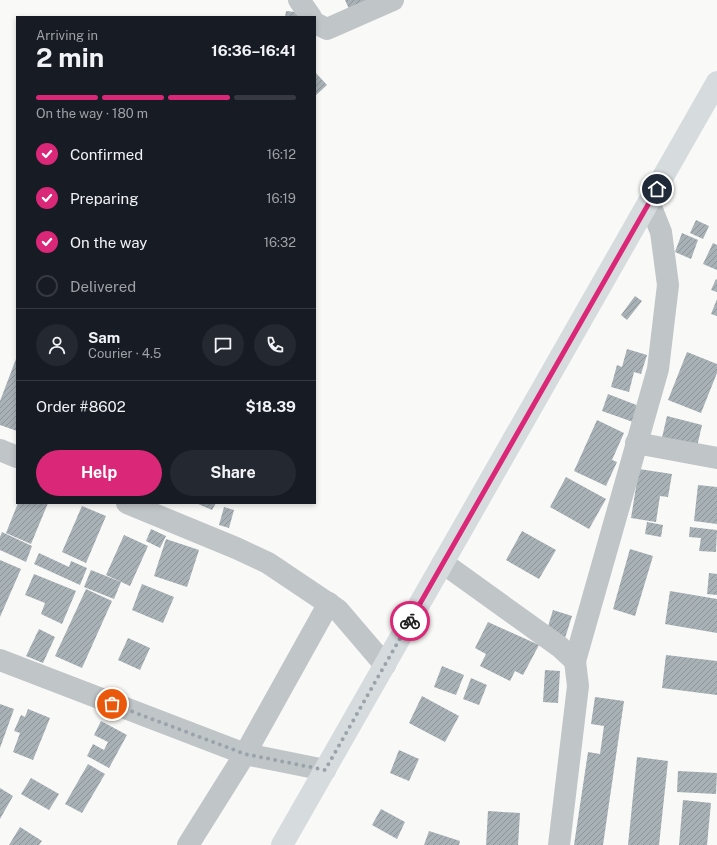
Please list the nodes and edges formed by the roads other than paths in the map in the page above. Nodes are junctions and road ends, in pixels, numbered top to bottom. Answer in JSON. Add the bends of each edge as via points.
{"nodes":[{"id":1,"x":299,"y":0,"type":"edge"},
{"id":2,"x":393,"y":0,"type":"edge"},
{"id":3,"x":310,"y":16,"type":"edge"},
{"id":4,"x":316,"y":24,"type":"edge"},
{"id":5,"x":717,"y":82,"type":"edge"},
{"id":6,"x":649,"y":202,"type":"junction"},
{"id":7,"x":636,"y":443,"type":"junction"},
{"id":8,"x":0,"y":450,"type":"edge"},
{"id":9,"x":715,"y":453,"type":"edge"},
{"id":10,"x":16,"y":457,"type":"edge"},
{"id":11,"x":129,"y":504,"type":"edge"},
{"id":12,"x":443,"y":563,"type":"junction"},
{"id":13,"x":329,"y":603,"type":"junction"},
{"id":14,"x":0,"y":660,"type":"edge"},
{"id":15,"x":575,"y":661,"type":"junction"},
{"id":16,"x":385,"y":665,"type":"junction"},
{"id":17,"x":245,"y":754,"type":"junction"},
{"id":18,"x":325,"y":770,"type":"junction"},
{"id":19,"x":188,"y":845,"type":"edge"},
{"id":20,"x":282,"y":845,"type":"edge"},
{"id":21,"x":559,"y":845,"type":"edge"}],
"edges":[{"from":1,"to":3,"type":"street"},
{"from":2,"to":4,"type":"street","via":[[327,29]]},
{"from":5,"to":6,"type":"main road"},
{"from":6,"to":7,"type":"street","via":[[661,232],[668,285],[658,369]]},
{"from":6,"to":12,"type":"main road"},
{"from":7,"to":9,"type":"street"},
{"from":7,"to":15,"type":"street"},
{"from":8,"to":10,"type":"street"},
{"from":11,"to":13,"type":"street","via":[[268,563]]},
{"from":12,"to":15,"type":"street","via":[[560,647]]},
{"from":12,"to":16,"type":"main road"},
{"from":13,"to":16,"type":"street","via":[[350,622]]},
{"from":13,"to":17,"type":"street"},
{"from":14,"to":17,"type":"street"},
{"from":15,"to":21,"type":"street","via":[[578,686]]},
{"from":16,"to":18,"type":"main road"},
{"from":17,"to":18,"type":"street"},
{"from":17,"to":19,"type":"street"},
{"from":18,"to":20,"type":"main road"}]}
